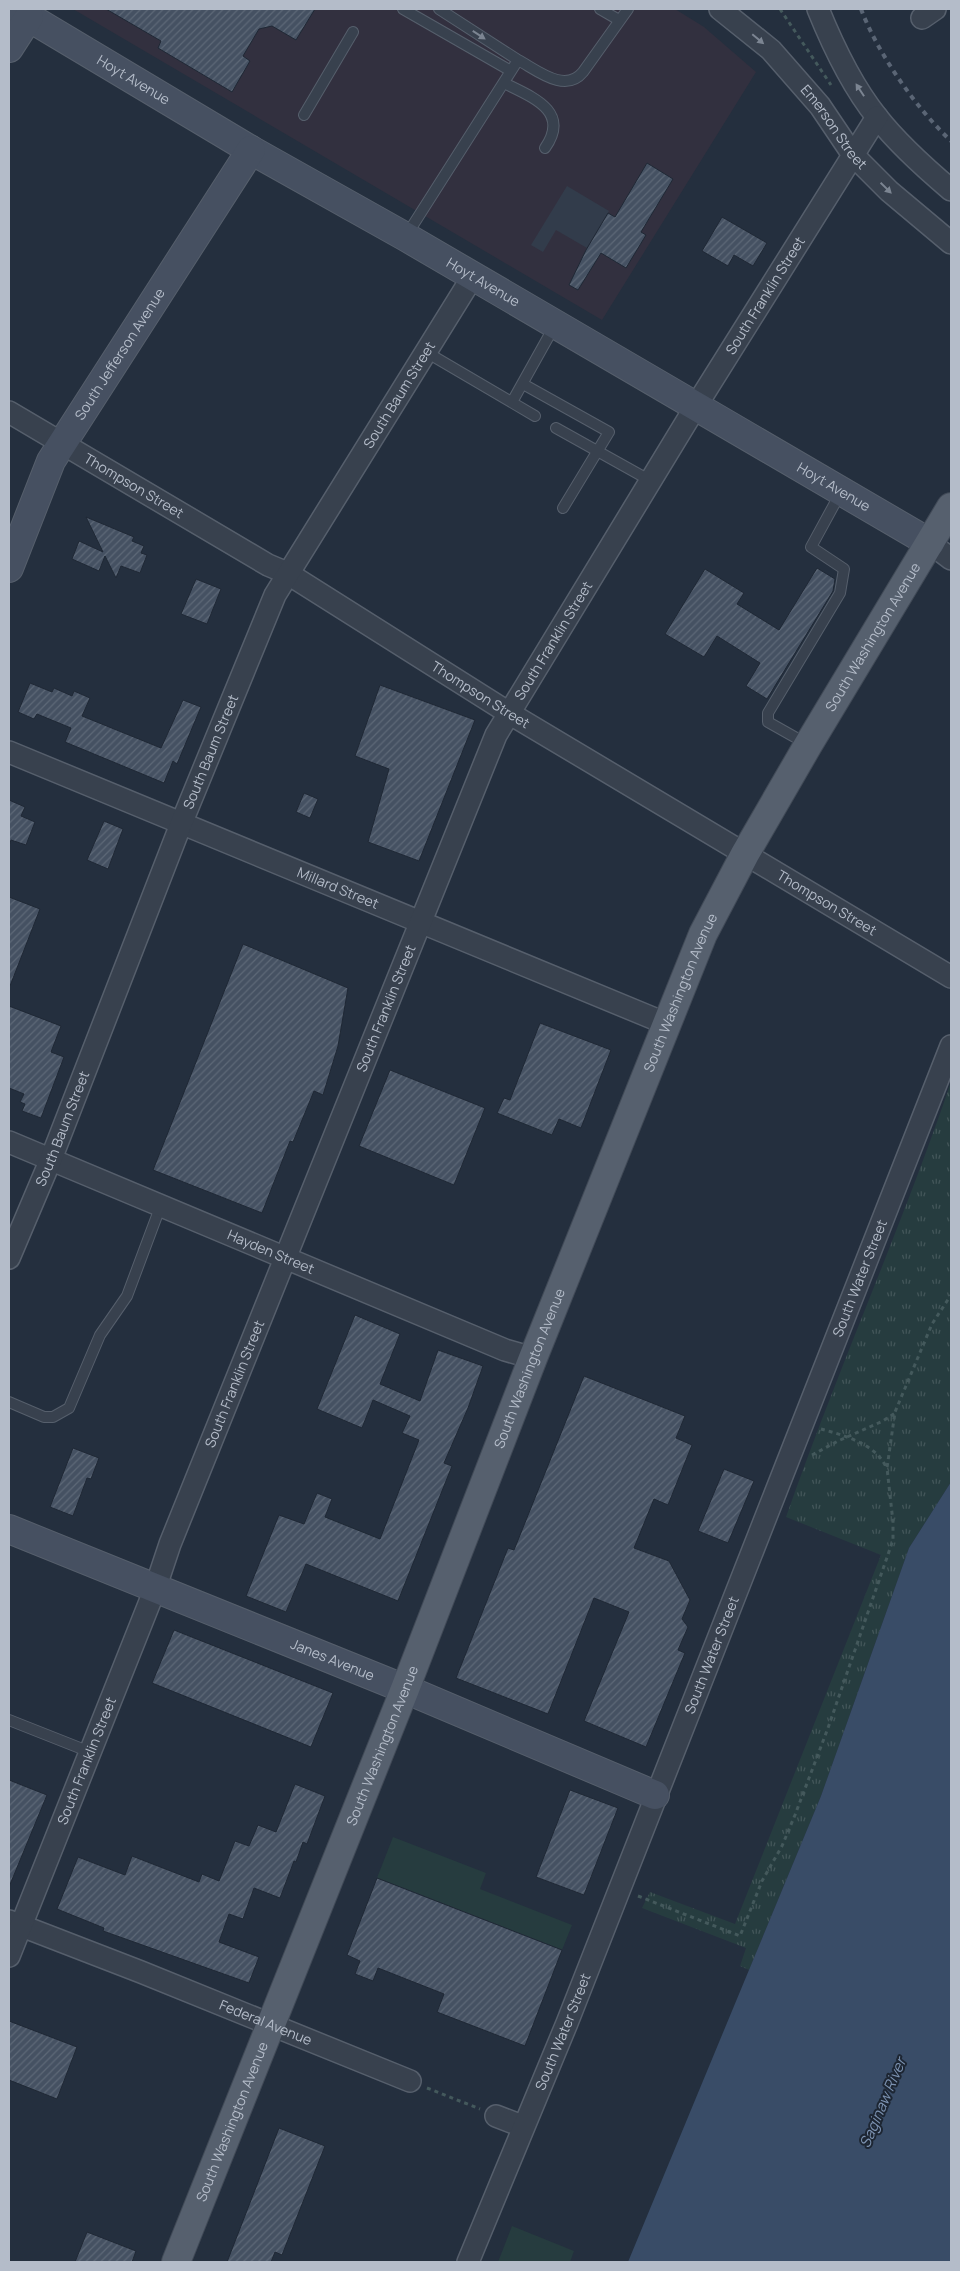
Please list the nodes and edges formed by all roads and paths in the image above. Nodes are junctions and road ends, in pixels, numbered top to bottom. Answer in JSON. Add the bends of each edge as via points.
{"nodes":[{"id":1,"x":403,"y":9,"type":"edge"},
{"id":2,"x":439,"y":9,"type":"edge"},
{"id":3,"x":600,"y":9,"type":"edge"},
{"id":4,"x":628,"y":9,"type":"edge"},
{"id":5,"x":720,"y":9,"type":"edge"},
{"id":6,"x":780,"y":9,"type":"edge"},
{"id":7,"x":818,"y":9,"type":"edge"},
{"id":8,"x":26,"y":11,"type":"edge"},
{"id":9,"x":619,"y":20,"type":"junction"},
{"id":10,"x":353,"y":32,"type":"dead end"},
{"id":11,"x":9,"y":48,"type":"edge"},
{"id":12,"x":518,"y":60,"type":"junction"},
{"id":13,"x":511,"y":71,"type":"junction"},
{"id":14,"x":504,"y":83,"type":"junction"},
{"id":15,"x":831,"y":86,"type":"dead end"},
{"id":16,"x":304,"y":115,"type":"dead end"},
{"id":17,"x":877,"y":117,"type":"junction"},
{"id":18,"x":545,"y":148,"type":"dead end"},
{"id":19,"x":251,"y":150,"type":"junction"},
{"id":20,"x":853,"y":155,"type":"junction"},
{"id":21,"x":951,"y":190,"type":"edge"},
{"id":22,"x":406,"y":237,"type":"junction"},
{"id":23,"x":951,"y":243,"type":"edge"},
{"id":24,"x":473,"y":276,"type":"junction"},
{"id":25,"x":556,"y":325,"type":"junction"},
{"id":26,"x":426,"y":352,"type":"junction"},
{"id":27,"x":523,"y":384,"type":"junction"},
{"id":28,"x":512,"y":402,"type":"junction"},
{"id":29,"x":696,"y":406,"type":"junction"},
{"id":30,"x":9,"y":412,"type":"edge"},
{"id":31,"x":536,"y":416,"type":"dead end"},
{"id":32,"x":556,"y":428,"type":"dead end"},
{"id":33,"x":61,"y":444,"type":"junction"},
{"id":34,"x":598,"y":452,"type":"junction"},
{"id":35,"x":651,"y":481,"type":"junction"},
{"id":36,"x":842,"y":492,"type":"junction"},
{"id":37,"x":562,"y":508,"type":"dead end"},
{"id":38,"x":951,"y":508,"type":"edge"},
{"id":39,"x":930,"y":543,"type":"junction"},
{"id":40,"x":951,"y":559,"type":"edge"},
{"id":41,"x":9,"y":568,"type":"edge"},
{"id":42,"x":287,"y":573,"type":"junction"},
{"id":43,"x":509,"y":713,"type":"junction"},
{"id":44,"x":808,"y":745,"type":"junction"},
{"id":45,"x":9,"y":752,"type":"edge"},
{"id":46,"x":181,"y":824,"type":"junction"},
{"id":47,"x":745,"y":854,"type":"junction"},
{"id":48,"x":420,"y":922,"type":"junction"},
{"id":49,"x":951,"y":977,"type":"edge"},
{"id":50,"x":667,"y":1024,"type":"junction"},
{"id":51,"x":951,"y":1046,"type":"edge"},
{"id":52,"x":9,"y":1142,"type":"edge"},
{"id":53,"x":51,"y":1159,"type":"junction"},
{"id":54,"x":161,"y":1205,"type":"junction"},
{"id":55,"x":9,"y":1258,"type":"edge"},
{"id":56,"x":285,"y":1259,"type":"junction"},
{"id":57,"x":951,"y":1295,"type":"edge"},
{"id":58,"x":533,"y":1358,"type":"junction"},
{"id":59,"x":9,"y":1402,"type":"edge"},
{"id":60,"x":896,"y":1412,"type":"junction"},
{"id":61,"x":804,"y":1424,"type":"junction"},
{"id":62,"x":849,"y":1436,"type":"junction"},
{"id":63,"x":787,"y":1466,"type":"junction"},
{"id":64,"x":887,"y":1468,"type":"junction"},
{"id":65,"x":9,"y":1529,"type":"edge"},
{"id":66,"x":155,"y":1589,"type":"junction"},
{"id":67,"x":404,"y":1689,"type":"junction"},
{"id":68,"x":9,"y":1720,"type":"edge"},
{"id":69,"x":90,"y":1752,"type":"junction"},
{"id":70,"x":655,"y":1795,"type":"junction"},
{"id":71,"x":619,"y":1889,"type":"junction"},
{"id":72,"x":14,"y":1923,"type":"edge"},
{"id":73,"x":9,"y":1956,"type":"edge"},
{"id":74,"x":271,"y":2025,"type":"junction"},
{"id":75,"x":410,"y":2081,"type":"joint"},
{"id":76,"x":496,"y":2116,"type":"joint"},
{"id":77,"x":522,"y":2126,"type":"junction"},
{"id":78,"x":176,"y":2262,"type":"edge"},
{"id":79,"x":468,"y":2262,"type":"edge"}],
"edges":[{"from":1,"to":13,"type":"lane"},
{"from":2,"to":12,"type":"lane","one_way":true},
{"from":3,"to":9,"type":"lane"},
{"from":4,"to":9,"type":"lane"},
{"from":5,"to":20,"type":"street","name":"Emerson Street","one_way":true,"via":[[772,50],[820,106]]},
{"from":6,"to":15,"type":"path"},
{"from":17,"to":7,"type":"street","one_way":true,"via":[[850,76]]},
{"from":8,"to":11,"type":"street"},
{"from":8,"to":19,"type":"street","name":"Hoyt Avenue"},
{"from":9,"to":12,"type":"lane","via":[[577,79],[558,81]]},
{"from":10,"to":16,"type":"lane"},
{"from":12,"to":13,"type":"lane"},
{"from":13,"to":14,"type":"lane"},
{"from":14,"to":18,"type":"lane","via":[[541,102],[552,113],[554,130]]},
{"from":14,"to":22,"type":"lane"},
{"from":17,"to":20,"type":"street","name":"South Franklin Street"},
{"from":17,"to":21,"type":"street","via":[[920,164]]},
{"from":19,"to":22,"type":"street","name":"Hoyt Avenue"},
{"from":19,"to":33,"type":"street","name":"South Jefferson Avenue"},
{"from":20,"to":23,"type":"street","name":"Emerson Street","one_way":true,"via":[[889,191]]},
{"from":20,"to":29,"type":"street","name":"South Franklin Street"},
{"from":22,"to":24,"type":"street","name":"Hoyt Avenue"},
{"from":24,"to":25,"type":"street","name":"Hoyt Avenue"},
{"from":24,"to":26,"type":"street","name":"South Baum Street"},
{"from":25,"to":27,"type":"lane"},
{"from":25,"to":29,"type":"street","name":"Hoyt Avenue"},
{"from":26,"to":28,"type":"lane"},
{"from":26,"to":42,"type":"street","name":"South Baum Street"},
{"from":27,"to":28,"type":"lane"},
{"from":27,"to":34,"type":"lane","via":[[609,432]]},
{"from":28,"to":31,"type":"lane"},
{"from":29,"to":35,"type":"street","name":"South Franklin Street"},
{"from":29,"to":36,"type":"street","name":"Hoyt Avenue"},
{"from":30,"to":33,"type":"street","name":"Thompson Street"},
{"from":32,"to":34,"type":"lane"},
{"from":33,"to":41,"type":"street","name":"South Jefferson Avenue","via":[[49,465]]},
{"from":33,"to":42,"type":"street","name":"Thompson Street"},
{"from":34,"to":35,"type":"lane"},
{"from":34,"to":37,"type":"lane"},
{"from":35,"to":43,"type":"street","name":"South Franklin Street"},
{"from":36,"to":39,"type":"street","name":"Hoyt Avenue"},
{"from":36,"to":44,"type":"lane","via":[[811,548],[844,569],[840,593],[768,712],[768,722]]},
{"from":38,"to":39,"type":"main road","name":"South Washington Avenue"},
{"from":39,"to":40,"type":"street","name":"Hoyt Avenue"},
{"from":39,"to":44,"type":"main road","name":"South Washington Avenue"},
{"from":42,"to":43,"type":"street","name":"Thompson Street"},
{"from":42,"to":46,"type":"street","name":"South Baum Street"},
{"from":43,"to":47,"type":"street","name":"Thompson Street"},
{"from":43,"to":48,"type":"street","name":"South Franklin Street","via":[[496,735]]},
{"from":44,"to":47,"type":"main road","name":"South Washington Avenue"},
{"from":45,"to":46,"type":"street","name":"Millard Street"},
{"from":46,"to":48,"type":"street","name":"Millard Street"},
{"from":46,"to":53,"type":"street","name":"South Baum Street"},
{"from":47,"to":49,"type":"street","name":"Thompson Street"},
{"from":47,"to":50,"type":"main road","name":"South Washington Avenue","via":[[703,934]]},
{"from":48,"to":50,"type":"street","name":"Millard Street"},
{"from":48,"to":56,"type":"street","name":"South Franklin Street"},
{"from":50,"to":58,"type":"main road","name":"South Washington Avenue"},
{"from":51,"to":61,"type":"street","name":"South Water Street"},
{"from":52,"to":53,"type":"street","name":"Hayden Street"},
{"from":53,"to":54,"type":"street","name":"Hayden Street"},
{"from":53,"to":55,"type":"street","name":"South Baum Street"},
{"from":54,"to":56,"type":"street","name":"Hayden Street"},
{"from":54,"to":59,"type":"lane","via":[[127,1296],[100,1335],[69,1408],[53,1417],[44,1417]]},
{"from":56,"to":58,"type":"street","name":"Hayden Street","via":[[505,1350]]},
{"from":56,"to":66,"type":"street","name":"South Franklin Street","via":[[170,1544]]},
{"from":57,"to":60,"type":"path","via":[[932,1324]]},
{"from":58,"to":67,"type":"main road","name":"South Washington Avenue"},
{"from":60,"to":62,"type":"path","via":[[882,1422]]},
{"from":60,"to":64,"type":"path"},
{"from":61,"to":62,"type":"path"},
{"from":61,"to":63,"type":"street","name":"South Water Street"},
{"from":62,"to":63,"type":"path"},
{"from":62,"to":64,"type":"path","via":[[883,1459]]},
{"from":63,"to":70,"type":"street","name":"South Water Street"},
{"from":64,"to":71,"type":"path","via":[[893,1540],[795,1815],[762,1881],[740,1936]]},
{"from":65,"to":66,"type":"street","name":"Janes Avenue"},
{"from":66,"to":67,"type":"street","name":"Janes Avenue"},
{"from":66,"to":69,"type":"street","name":"South Franklin Street"},
{"from":67,"to":70,"type":"street","name":"Janes Avenue"},
{"from":67,"to":74,"type":"main road","name":"South Washington Avenue"},
{"from":68,"to":69,"type":"lane"},
{"from":69,"to":72,"type":"street","name":"South Franklin Street"},
{"from":70,"to":71,"type":"street","name":"South Water Street"},
{"from":71,"to":77,"type":"street","name":"South Water Street","via":[[567,2023]]},
{"from":72,"to":73,"type":"street","name":"South Franklin Street"},
{"from":72,"to":74,"type":"street","name":"Federal Avenue"},
{"from":74,"to":75,"type":"street","name":"Federal Avenue"},
{"from":74,"to":78,"type":"main road","name":"South Washington Avenue"},
{"from":75,"to":76,"type":"path"},
{"from":76,"to":77,"type":"street"},
{"from":77,"to":79,"type":"street","name":"South Water Street"}]}
